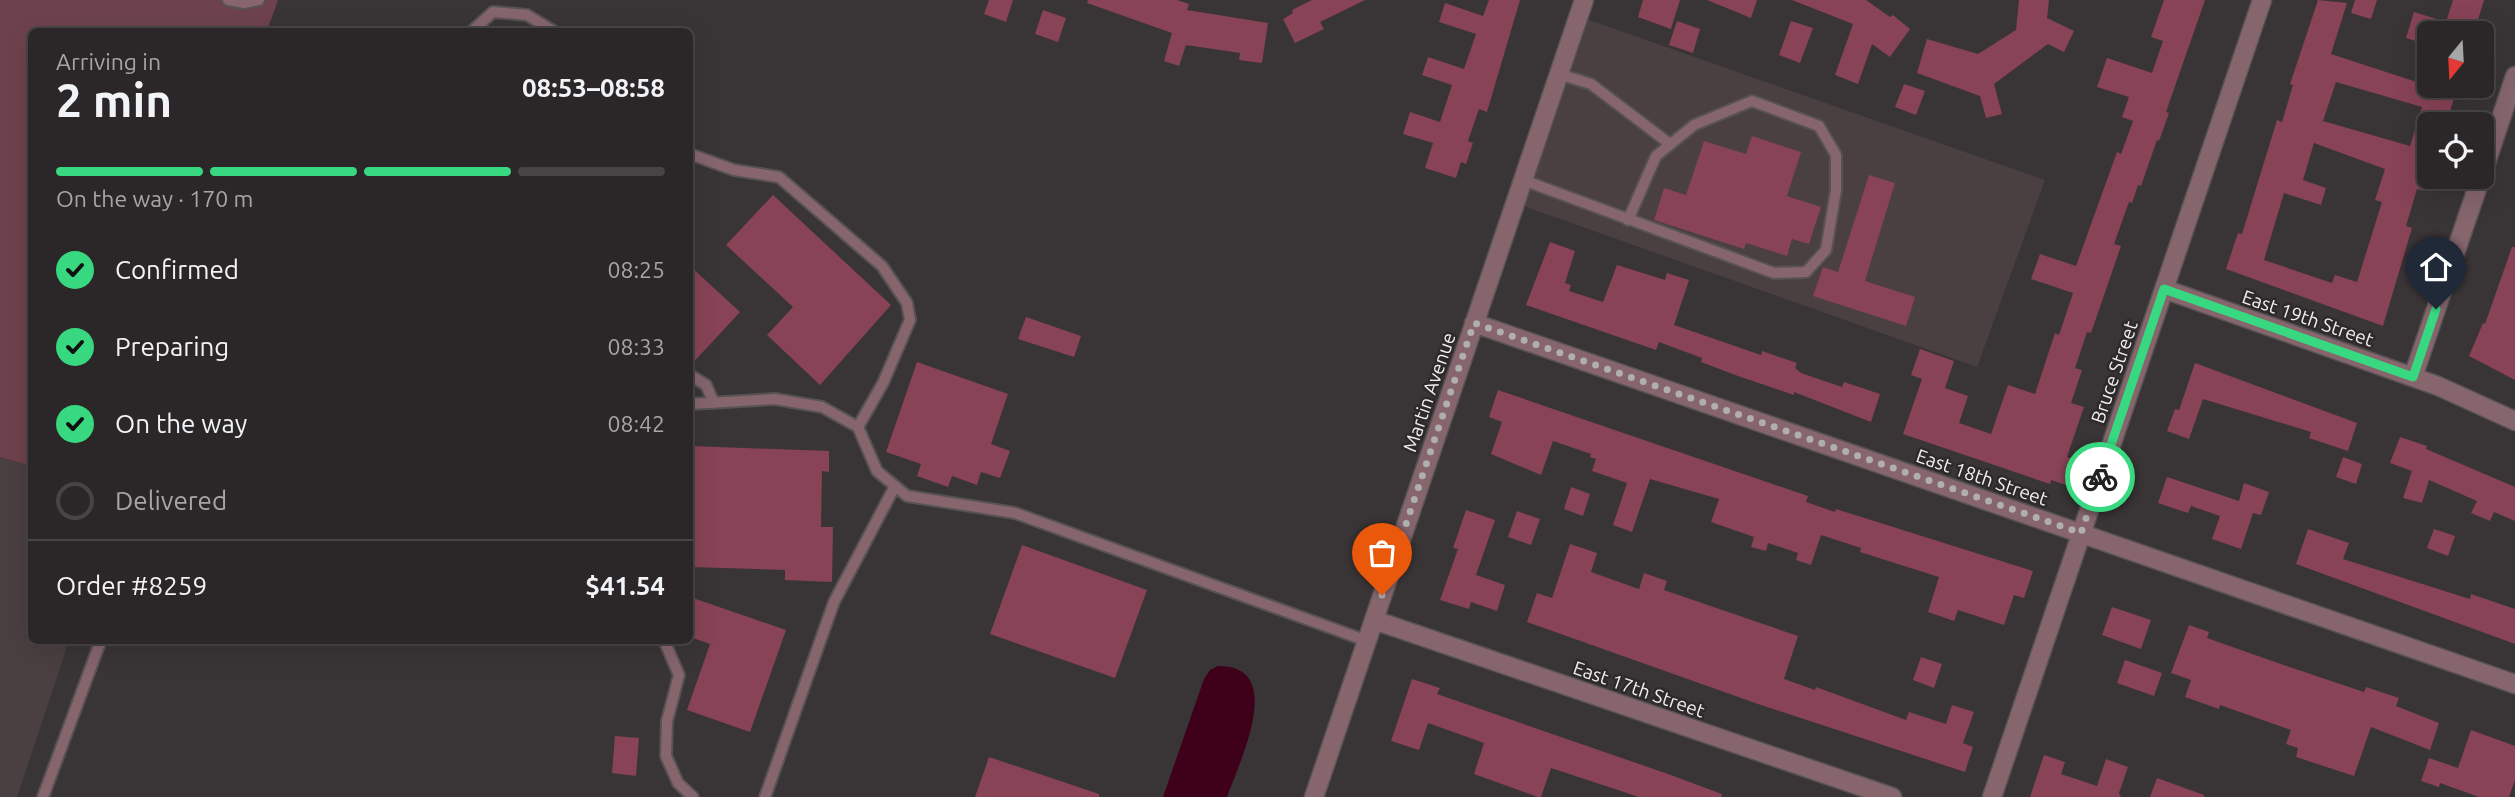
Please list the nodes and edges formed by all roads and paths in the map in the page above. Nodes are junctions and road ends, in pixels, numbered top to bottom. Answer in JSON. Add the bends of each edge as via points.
{"nodes":[{"id":1,"x":228,"y":0,"type":"edge"},
{"id":2,"x":259,"y":0,"type":"edge"},
{"id":3,"x":1584,"y":0,"type":"edge"},
{"id":4,"x":2262,"y":0,"type":"edge"},
{"id":5,"x":474,"y":28,"type":"edge"},
{"id":6,"x":548,"y":28,"type":"edge"},
{"id":7,"x":1559,"y":74,"type":"junction"},
{"id":8,"x":2515,"y":76,"type":"edge"},
{"id":9,"x":2494,"y":138,"type":"edge"},
{"id":10,"x":1670,"y":144,"type":"junction"},
{"id":11,"x":693,"y":155,"type":"edge"},
{"id":12,"x":1523,"y":180,"type":"junction"},
{"id":13,"x":2477,"y":189,"type":"edge"},
{"id":14,"x":1628,"y":220,"type":"junction"},
{"id":15,"x":2164,"y":289,"type":"junction"},
{"id":16,"x":1474,"y":323,"type":"junction"},
{"id":17,"x":693,"y":377,"type":"edge"},
{"id":18,"x":2413,"y":377,"type":"junction"},
{"id":19,"x":714,"y":403,"type":"junction"},
{"id":20,"x":693,"y":404,"type":"edge"},
{"id":21,"x":2515,"y":421,"type":"edge"},
{"id":22,"x":858,"y":427,"type":"junction"},
{"id":23,"x":895,"y":486,"type":"junction"},
{"id":24,"x":2081,"y":533,"type":"junction"},
{"id":25,"x":1374,"y":620,"type":"junction"},
{"id":26,"x":1367,"y":641,"type":"junction"},
{"id":27,"x":100,"y":644,"type":"edge"},
{"id":28,"x":666,"y":644,"type":"edge"},
{"id":29,"x":2515,"y":684,"type":"edge"},
{"id":30,"x":43,"y":797,"type":"edge"},
{"id":31,"x":693,"y":797,"type":"edge"},
{"id":32,"x":765,"y":797,"type":"edge"},
{"id":33,"x":1314,"y":797,"type":"edge"},
{"id":34,"x":1892,"y":797,"type":"edge"},
{"id":35,"x":1992,"y":797,"type":"edge"}],
"edges":[{"from":1,"to":2,"type":"lane"},
{"from":3,"to":7,"type":"street","name":"Martin Avenue"},
{"from":4,"to":15,"type":"street","name":"Bruce Street"},
{"from":5,"to":6,"type":"lane","via":[[494,12],[527,15]]},
{"from":7,"to":10,"type":"lane","via":[[1591,84]]},
{"from":7,"to":12,"type":"street","name":"Martin Avenue"},
{"from":8,"to":9,"type":"street"},
{"from":10,"to":14,"type":"lane","via":[[1656,156]]},
{"from":10,"to":14,"type":"lane","via":[[1694,125],[1752,101],[1819,126],[1836,155],[1836,190],[1826,250],[1806,272],[1774,273]]},
{"from":11,"to":22,"type":"lane","via":[[734,170],[779,177],[882,266],[907,303],[910,320]]},
{"from":12,"to":14,"type":"lane"},
{"from":12,"to":16,"type":"street","name":"Martin Avenue"},
{"from":13,"to":18,"type":"street"},
{"from":15,"to":18,"type":"street","name":"East 19th Street"},
{"from":15,"to":24,"type":"street","name":"Bruce Street"},
{"from":16,"to":24,"type":"street","name":"East 18th Street"},
{"from":16,"to":25,"type":"street","name":"Martin Avenue"},
{"from":17,"to":19,"type":"lane","via":[[706,385]]},
{"from":18,"to":21,"type":"street","name":"East 19th Street"},
{"from":19,"to":20,"type":"lane"},
{"from":19,"to":22,"type":"lane","via":[[775,399],[822,407]]},
{"from":22,"to":23,"type":"lane","via":[[877,471]]},
{"from":23,"to":26,"type":"lane","via":[[907,496],[1015,513]]},
{"from":23,"to":32,"type":"lane","via":[[834,602]]},
{"from":24,"to":29,"type":"street","name":"East 18th Street"},
{"from":24,"to":35,"type":"street","name":"Bruce Street"},
{"from":25,"to":26,"type":"street","name":"Martin Avenue"},
{"from":25,"to":34,"type":"street","name":"East 17th Street"},
{"from":26,"to":33,"type":"street","name":"Martin Avenue"},
{"from":27,"to":30,"type":"lane"},
{"from":28,"to":31,"type":"lane","via":[[679,675],[667,721],[666,756],[678,783]]}]}
